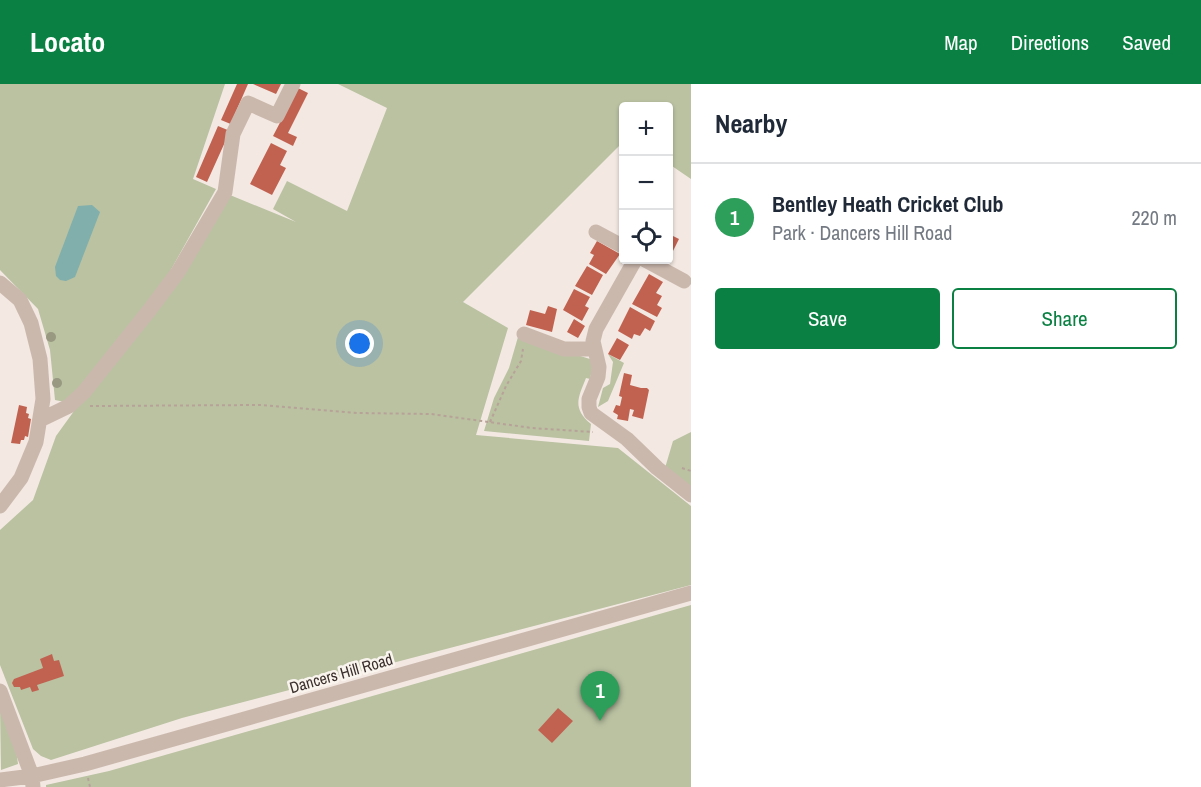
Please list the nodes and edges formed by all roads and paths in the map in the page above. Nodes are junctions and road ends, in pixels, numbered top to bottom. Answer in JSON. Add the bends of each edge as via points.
{"nodes":[{"id":1,"x":293,"y":84,"type":"edge"},
{"id":2,"x":596,"y":231,"type":"dead end"},
{"id":3,"x":619,"y":244,"type":"edge"},
{"id":4,"x":633,"y":264,"type":"edge"},
{"id":5,"x":652,"y":264,"type":"edge"},
{"id":6,"x":684,"y":281,"type":"dead end"},
{"id":7,"x":0,"y":283,"type":"edge"},
{"id":8,"x":524,"y":334,"type":"joint"},
{"id":9,"x":594,"y":350,"type":"junction"},
{"id":10,"x":69,"y":406,"type":"junction"},
{"id":11,"x":40,"y":420,"type":"junction"},
{"id":12,"x":490,"y":422,"type":"junction"},
{"id":13,"x":590,"y":432,"type":"dead end"},
{"id":14,"x":691,"y":495,"type":"edge"},
{"id":15,"x":0,"y":506,"type":"edge"},
{"id":16,"x":691,"y":593,"type":"edge"},
{"id":17,"x":0,"y":691,"type":"edge"},
{"id":18,"x":0,"y":780,"type":"edge"},
{"id":19,"x":33,"y":781,"type":"edge"}],
"edges":[{"from":1,"to":10,"type":"street","via":[[277,116],[248,103],[233,134],[225,192],[217,208],[178,272]]},
{"from":2,"to":3,"type":"street"},
{"from":4,"to":9,"type":"street","via":[[596,329]]},
{"from":5,"to":6,"type":"street"},
{"from":7,"to":11,"type":"street","via":[[20,300],[31,323],[40,359]]},
{"from":8,"to":9,"type":"street","via":[[564,349]]},
{"from":8,"to":12,"type":"path","via":[[521,361]]},
{"from":9,"to":14,"type":"street","via":[[599,367],[589,406],[596,417]]},
{"from":10,"to":11,"type":"street"},
{"from":10,"to":12,"type":"path","via":[[260,405],[430,414]]},
{"from":11,"to":15,"type":"street","via":[[36,442],[21,478]]},
{"from":12,"to":13,"type":"path"},
{"from":16,"to":19,"type":"street","name":"Dancers Hill Road"},
{"from":17,"to":19,"type":"street"},
{"from":18,"to":19,"type":"street","name":"Dancers Hill Road"}]}
